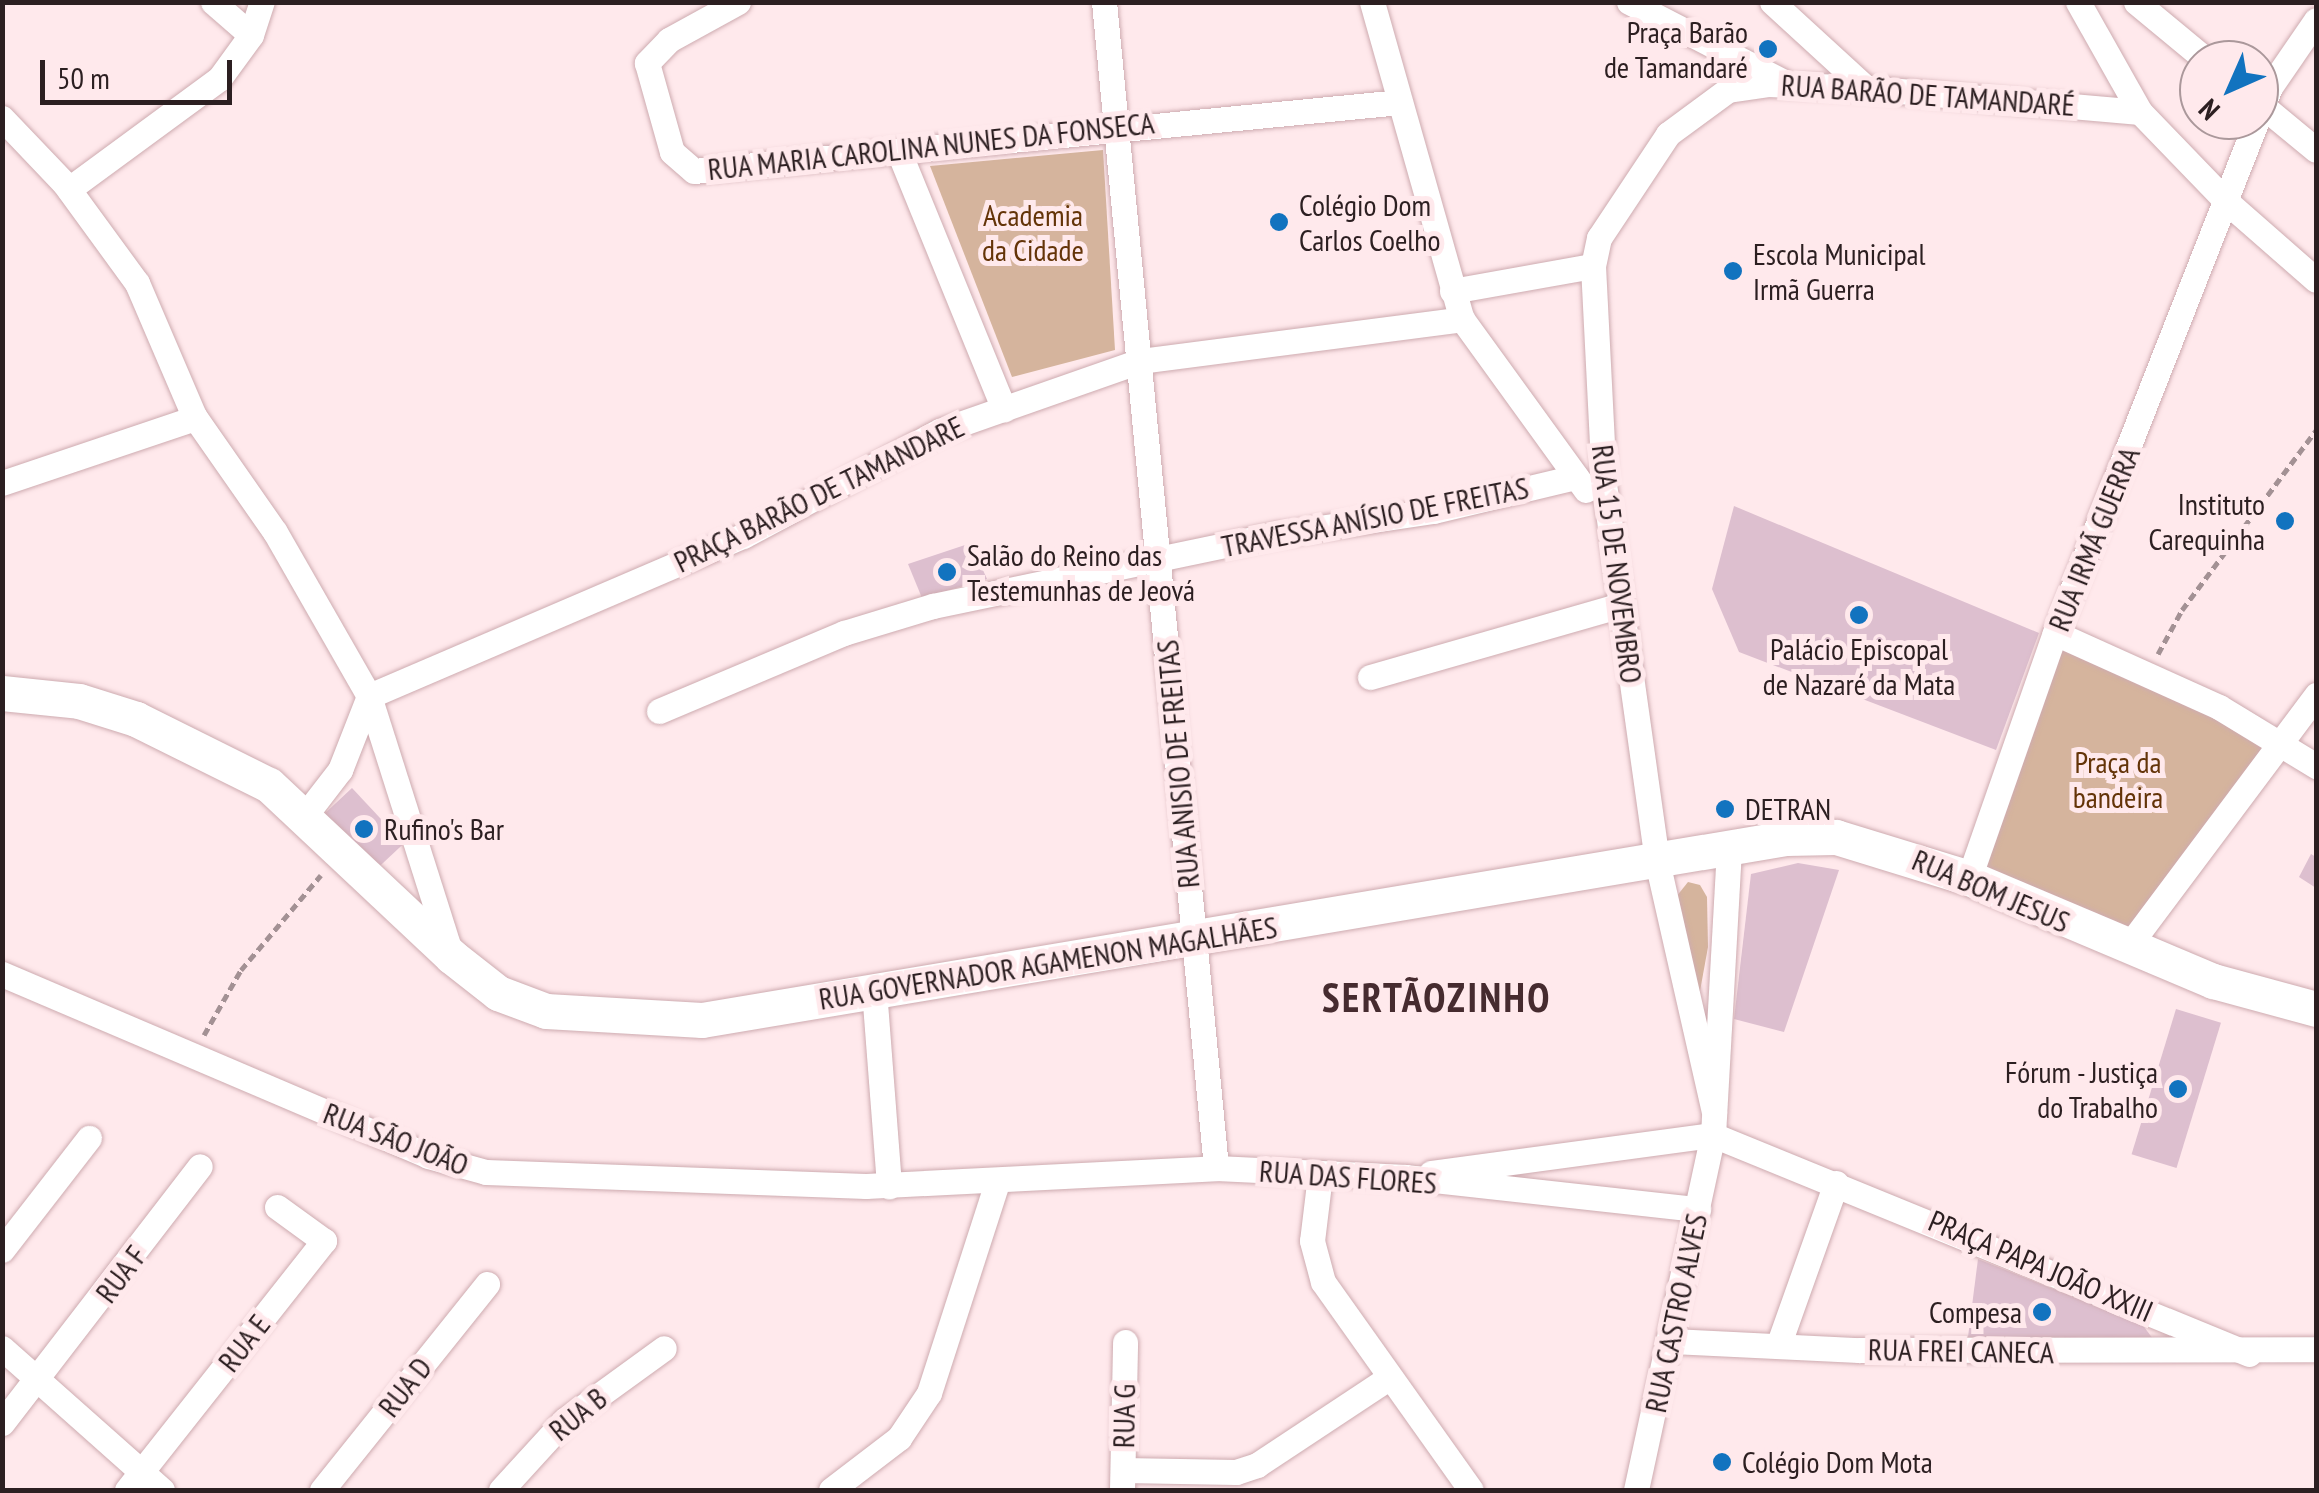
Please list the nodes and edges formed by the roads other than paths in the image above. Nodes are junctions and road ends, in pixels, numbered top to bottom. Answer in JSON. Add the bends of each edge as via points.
{"nodes":[{"id":1,"x":213,"y":2,"type":"edge"},
{"id":2,"x":262,"y":2,"type":"edge"},
{"id":3,"x":738,"y":2,"type":"edge"},
{"id":4,"x":1104,"y":2,"type":"edge"},
{"id":5,"x":1372,"y":2,"type":"edge"},
{"id":6,"x":1629,"y":2,"type":"edge"},
{"id":7,"x":1772,"y":2,"type":"edge"},
{"id":8,"x":2078,"y":2,"type":"edge"},
{"id":9,"x":2136,"y":2,"type":"edge"},
{"id":10,"x":2316,"y":20,"type":"edge"},
{"id":11,"x":251,"y":35,"type":"junction"},
{"id":12,"x":2182,"y":40,"type":"edge"},
{"id":13,"x":2279,"y":78,"type":"edge"},
{"id":14,"x":1789,"y":85,"type":"junction"},
{"id":15,"x":1866,"y":88,"type":"junction"},
{"id":16,"x":1400,"y":102,"type":"junction"},
{"id":17,"x":2140,"y":112,"type":"junction"},
{"id":18,"x":2,"y":118,"type":"edge"},
{"id":19,"x":2279,"y":119,"type":"edge"},
{"id":20,"x":1116,"y":127,"type":"junction"},
{"id":21,"x":2250,"y":140,"type":"edge"},
{"id":22,"x":2316,"y":150,"type":"edge"},
{"id":23,"x":899,"y":152,"type":"junction"},
{"id":24,"x":69,"y":189,"type":"junction"},
{"id":25,"x":2228,"y":203,"type":"junction"},
{"id":26,"x":1592,"y":266,"type":"junction"},
{"id":27,"x":2316,"y":280,"type":"edge"},
{"id":28,"x":1452,"y":292,"type":"junction"},
{"id":29,"x":1462,"y":318,"type":"junction"},
{"id":30,"x":1140,"y":361,"type":"junction"},
{"id":31,"x":1004,"y":409,"type":"junction"},
{"id":32,"x":194,"y":418,"type":"junction"},
{"id":33,"x":1576,"y":477,"type":"junction"},
{"id":34,"x":2,"y":484,"type":"edge"},
{"id":35,"x":1610,"y":523,"type":"junction"},
{"id":36,"x":1161,"y":560,"type":"junction"},
{"id":37,"x":1621,"y":605,"type":"junction"},
{"id":38,"x":2056,"y":634,"type":"junction"},
{"id":39,"x":1370,"y":678,"type":"dead end"},
{"id":40,"x":2,"y":694,"type":"edge"},
{"id":41,"x":2316,"y":695,"type":"edge"},
{"id":42,"x":369,"y":696,"type":"junction"},
{"id":43,"x":659,"y":711,"type":"dead end"},
{"id":44,"x":2279,"y":742,"type":"junction"},
{"id":45,"x":2316,"y":766,"type":"edge"},
{"id":46,"x":306,"y":814,"type":"junction"},
{"id":47,"x":1729,"y":848,"type":"junction"},
{"id":48,"x":1656,"y":860,"type":"junction"},
{"id":49,"x":1969,"y":878,"type":"junction"},
{"id":50,"x":1193,"y":939,"type":"junction"},
{"id":51,"x":2127,"y":948,"type":"junction"},
{"id":52,"x":452,"y":956,"type":"junction"},
{"id":53,"x":2,"y":974,"type":"edge"},
{"id":54,"x":874,"y":990,"type":"junction"},
{"id":55,"x":2316,"y":1009,"type":"edge"},
{"id":56,"x":1713,"y":1124,"type":"junction"},
{"id":57,"x":89,"y":1138,"type":"dead end"},
{"id":58,"x":200,"y":1166,"type":"dead end"},
{"id":59,"x":1216,"y":1168,"type":"junction"},
{"id":60,"x":1320,"y":1175,"type":"junction"},
{"id":61,"x":1406,"y":1177,"type":"junction"},
{"id":62,"x":1834,"y":1182,"type":"junction"},
{"id":63,"x":997,"y":1183,"type":"junction"},
{"id":64,"x":889,"y":1186,"type":"junction"},
{"id":65,"x":277,"y":1206,"type":"dead end"},
{"id":66,"x":1698,"y":1209,"type":"junction"},
{"id":67,"x":2,"y":1250,"type":"edge"},
{"id":68,"x":487,"y":1284,"type":"dead end"},
{"id":69,"x":1672,"y":1341,"type":"junction"},
{"id":70,"x":1125,"y":1342,"type":"dead end"},
{"id":71,"x":1778,"y":1346,"type":"junction"},
{"id":72,"x":2,"y":1348,"type":"edge"},
{"id":73,"x":664,"y":1348,"type":"dead end"},
{"id":74,"x":2316,"y":1350,"type":"edge"},
{"id":75,"x":2250,"y":1354,"type":"junction"},
{"id":76,"x":1390,"y":1377,"type":"junction"},
{"id":77,"x":37,"y":1380,"type":"junction"},
{"id":78,"x":2,"y":1423,"type":"edge"},
{"id":79,"x":1123,"y":1480,"type":"edge"},
{"id":80,"x":134,"y":1482,"type":"edge"},
{"id":81,"x":162,"y":1490,"type":"edge"},
{"id":82,"x":322,"y":1490,"type":"edge"},
{"id":83,"x":501,"y":1490,"type":"edge"},
{"id":84,"x":831,"y":1490,"type":"edge"},
{"id":85,"x":1472,"y":1490,"type":"edge"},
{"id":86,"x":1636,"y":1490,"type":"edge"}],
"edges":[{"from":1,"to":11,"type":"street"},
{"from":2,"to":11,"type":"street"},
{"from":3,"to":23,"type":"street","name":"RUA MARIA CAROLINA NUNES DA FONSECA","via":[[669,40],[647,62],[672,152],[682,162],[711,173]]},
{"from":4,"to":20,"type":"street","name":"RUA ANISIO DE FREITAS"},
{"from":5,"to":16,"type":"street"},
{"from":6,"to":14,"type":"street"},
{"from":7,"to":15,"type":"street"},
{"from":8,"to":17,"type":"street"},
{"from":9,"to":12,"type":"street"},
{"from":10,"to":13,"type":"street","name":"RUA IRMÃ GUERRA"},
{"from":11,"to":24,"type":"street","via":[[219,79]]},
{"from":14,"to":15,"type":"street","name":"RUA BARÃO DE TAMANDARÉ"},
{"from":14,"to":26,"type":"street","name":"RUA BARÃO DE TAMANDARÉ","via":[[1728,90],[1668,134],[1598,238]]},
{"from":15,"to":17,"type":"street","name":"RUA BARÃO DE TAMANDARÉ"},
{"from":16,"to":20,"type":"street","name":"RUA MARIA CAROLINA NUNES DA FONSECA"},
{"from":16,"to":28,"type":"street"},
{"from":17,"to":25,"type":"street"},
{"from":18,"to":24,"type":"street"},
{"from":19,"to":22,"type":"street"},
{"from":20,"to":23,"type":"street","name":"RUA MARIA CAROLINA NUNES DA FONSECA"},
{"from":20,"to":30,"type":"street","name":"RUA ANISIO DE FREITAS"},
{"from":21,"to":25,"type":"street","name":"RUA IRMÃ GUERRA"},
{"from":23,"to":31,"type":"street"},
{"from":24,"to":32,"type":"street","via":[[137,283]]},
{"from":25,"to":27,"type":"street"},
{"from":25,"to":38,"type":"street","name":"RUA IRMÃ GUERRA"},
{"from":26,"to":28,"type":"street"},
{"from":26,"to":35,"type":"street","name":"RUA 15 DE NOVEMBRO"},
{"from":28,"to":29,"type":"street"},
{"from":29,"to":30,"type":"street","name":"PRAÇA BARÃO DE TAMANDARE"},
{"from":29,"to":33,"type":"street"},
{"from":30,"to":31,"type":"street","name":"PRAÇA BARÃO DE TAMANDARE"},
{"from":30,"to":36,"type":"street","name":"RUA ANISIO DE FREITAS"},
{"from":31,"to":42,"type":"street","name":"PRAÇA BARÃO DE TAMANDARE","via":[[940,431],[743,536]]},
{"from":32,"to":34,"type":"street"},
{"from":32,"to":42,"type":"street","via":[[275,532]]},
{"from":33,"to":35,"type":"street"},
{"from":33,"to":36,"type":"street","name":"TRAVESSA ANÍSIO DE FREITAS","via":[[1433,511]]},
{"from":35,"to":37,"type":"street","name":"RUA 15 DE NOVEMBRO"},
{"from":36,"to":43,"type":"street","name":"TRAVESSA ANÍSIO DE FREITAS","via":[[934,606],[844,633]]},
{"from":36,"to":50,"type":"street","name":"RUA ANISIO DE FREITAS"},
{"from":37,"to":39,"type":"street"},
{"from":37,"to":48,"type":"street","name":"RUA 15 DE NOVEMBRO"},
{"from":38,"to":44,"type":"street"},
{"from":38,"to":49,"type":"street","name":"RUA IRMÃ GUERRA"},
{"from":40,"to":46,"type":"street","name":"RUA GOVERNADOR AGAMENON MAGALHÃES","via":[[78,700],[136,720],[224,760]]},
{"from":41,"to":44,"type":"street"},
{"from":42,"to":46,"type":"street","via":[[340,770]]},
{"from":42,"to":52,"type":"street"},
{"from":44,"to":45,"type":"street"},
{"from":44,"to":51,"type":"street"},
{"from":46,"to":52,"type":"street","name":"RUA GOVERNADOR AGAMENON MAGALHÃES"},
{"from":47,"to":48,"type":"street","name":"RUA BOM JESUS"},
{"from":47,"to":49,"type":"street","name":"RUA BOM JESUS","via":[[1836,837]]},
{"from":47,"to":56,"type":"street","name":"RUA CASTRO ALVES"},
{"from":48,"to":50,"type":"street","name":"RUA GOVERNADOR AGAMENON MAGALHÃES"},
{"from":48,"to":56,"type":"street","name":"RUA 15 DE NOVEMBRO"},
{"from":49,"to":51,"type":"street","name":"RUA BOM JESUS"},
{"from":50,"to":54,"type":"street","name":"RUA GOVERNADOR AGAMENON MAGALHÃES"},
{"from":50,"to":59,"type":"street","name":"RUA ANISIO DE FREITAS"},
{"from":51,"to":55,"type":"street","name":"RUA BOM JESUS","via":[[2212,981]]},
{"from":52,"to":54,"type":"street","name":"RUA GOVERNADOR AGAMENON MAGALHÃES","via":[[498,993],[546,1011],[632,1020],[702,1020]]},
{"from":53,"to":64,"type":"street","name":"RUA SÃO JOÃO","via":[[428,1156],[486,1172]]},
{"from":54,"to":64,"type":"street"},
{"from":56,"to":61,"type":"street"},
{"from":56,"to":62,"type":"street","name":"PRAÇA PAPA JOÃO XXIII"},
{"from":56,"to":66,"type":"street","name":"RUA CASTRO ALVES"},
{"from":57,"to":67,"type":"street"},
{"from":58,"to":77,"type":"street","name":"RUA F"},
{"from":59,"to":60,"type":"street","name":"RUA DAS FLORES"},
{"from":59,"to":63,"type":"street","name":"RUA DAS FLORES"},
{"from":60,"to":61,"type":"street","name":"RUA DAS FLORES"},
{"from":60,"to":76,"type":"street","via":[[1314,1258]]},
{"from":61,"to":66,"type":"street","name":"RUA DAS FLORES"},
{"from":62,"to":71,"type":"street"},
{"from":62,"to":75,"type":"street","name":"PRAÇA PAPA JOÃO XXIII"},
{"from":63,"to":64,"type":"street","name":"RUA SÃO JOÃO"},
{"from":63,"to":84,"type":"street","via":[[918,1413],[898,1438]]},
{"from":65,"to":80,"type":"street","name":"RUA E","via":[[324,1242]]},
{"from":66,"to":69,"type":"street","name":"RUA CASTRO ALVES"},
{"from":68,"to":82,"type":"street","name":"RUA D"},
{"from":69,"to":71,"type":"street","name":"RUA FREI CANECA"},
{"from":69,"to":86,"type":"street","name":"RUA CASTRO ALVES"},
{"from":70,"to":79,"type":"street","name":"RUA G"},
{"from":71,"to":75,"type":"street","name":"RUA FREI CANECA"},
{"from":72,"to":77,"type":"street"},
{"from":73,"to":83,"type":"street","name":"RUA B","via":[[565,1420]]},
{"from":74,"to":75,"type":"street","name":"RUA FREI CANECA"},
{"from":76,"to":79,"type":"street","via":[[1257,1465]]},
{"from":76,"to":85,"type":"street"},
{"from":77,"to":78,"type":"street","name":"RUA F"},
{"from":77,"to":80,"type":"street"},
{"from":80,"to":81,"type":"street"}]}
